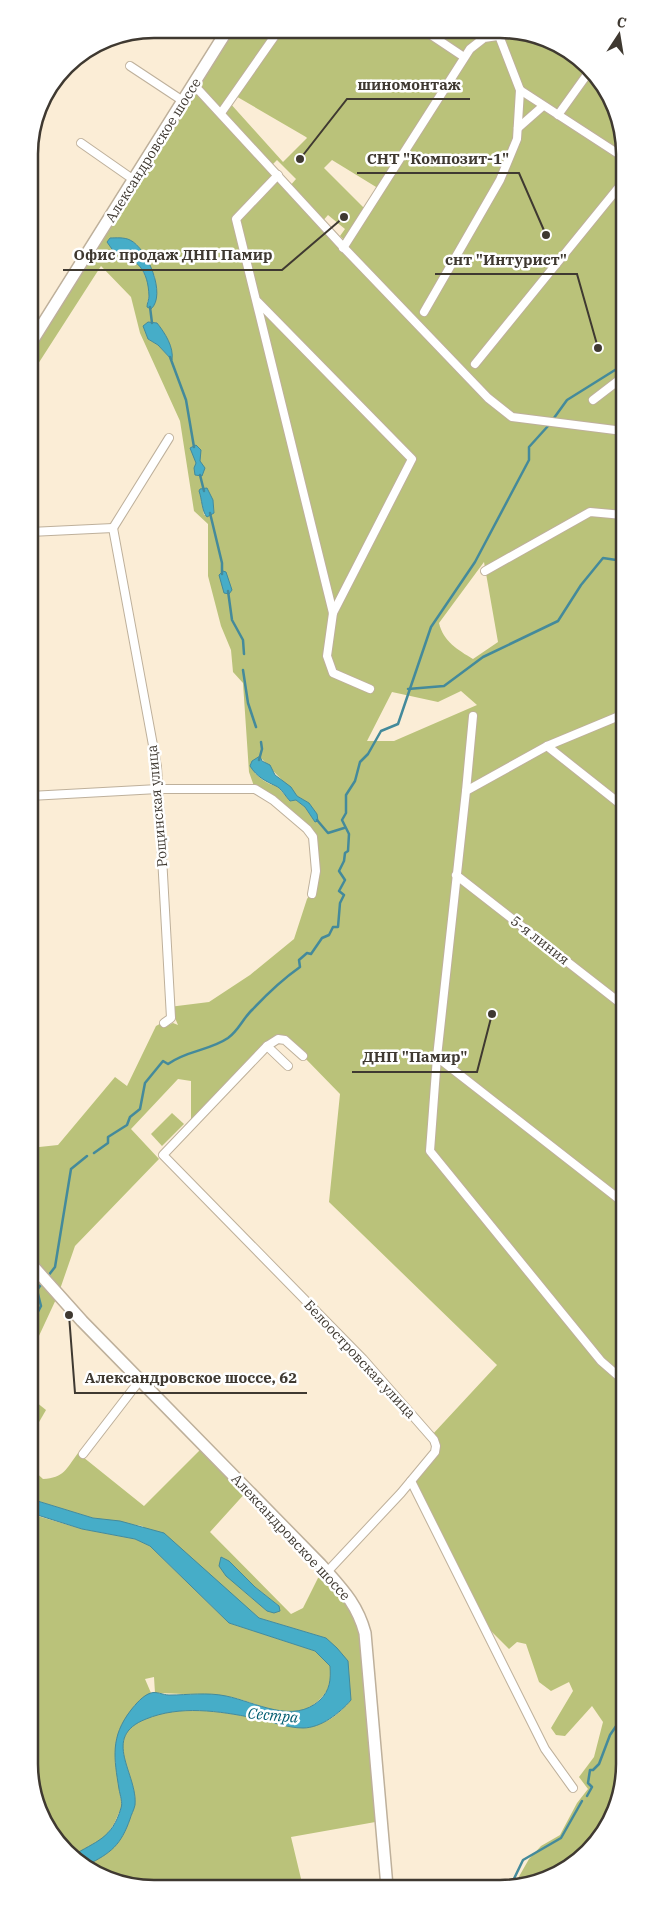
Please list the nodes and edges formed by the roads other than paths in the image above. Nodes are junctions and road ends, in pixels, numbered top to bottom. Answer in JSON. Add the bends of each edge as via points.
{"nodes":[{"id":1,"x":223,"y":38,"type":"edge"},
{"id":2,"x":273,"y":38,"type":"edge"},
{"id":3,"x":437,"y":38,"type":"edge"},
{"id":4,"x":484,"y":38,"type":"edge"},
{"id":5,"x":500,"y":38,"type":"edge"},
{"id":6,"x":509,"y":38,"type":"edge"},
{"id":7,"x":503,"y":47,"type":"junction"},
{"id":8,"x":464,"y":57,"type":"junction"},
{"id":9,"x":130,"y":66,"type":"dead end"},
{"id":10,"x":587,"y":75,"type":"edge"},
{"id":11,"x":194,"y":85,"type":"junction"},
{"id":12,"x":520,"y":90,"type":"junction"},
{"id":13,"x":183,"y":101,"type":"junction"},
{"id":14,"x":543,"y":106,"type":"junction"},
{"id":15,"x":221,"y":113,"type":"junction"},
{"id":16,"x":558,"y":115,"type":"junction"},
{"id":17,"x":518,"y":128,"type":"junction"},
{"id":18,"x":81,"y":143,"type":"dead end"},
{"id":19,"x":616,"y":152,"type":"edge"},
{"id":20,"x":278,"y":175,"type":"junction"},
{"id":21,"x":134,"y":180,"type":"junction"},
{"id":22,"x":616,"y":191,"type":"edge"},
{"id":23,"x":343,"y":248,"type":"junction"},
{"id":24,"x":257,"y":300,"type":"junction"},
{"id":25,"x":424,"y":312,"type":"dead end"},
{"id":26,"x":38,"y":332,"type":"edge"},
{"id":27,"x":475,"y":364,"type":"dead end"},
{"id":28,"x":616,"y":382,"type":"edge"},
{"id":29,"x":593,"y":400,"type":"dead end"},
{"id":30,"x":616,"y":430,"type":"edge"},
{"id":31,"x":169,"y":438,"type":"dead end"},
{"id":32,"x":616,"y":514,"type":"edge"},
{"id":33,"x":113,"y":528,"type":"junction"},
{"id":34,"x":38,"y":532,"type":"edge"},
{"id":35,"x":485,"y":572,"type":"dead end"},
{"id":36,"x":333,"y":613,"type":"junction"},
{"id":37,"x":370,"y":689,"type":"dead end"},
{"id":38,"x":473,"y":716,"type":"dead end"},
{"id":39,"x":616,"y":717,"type":"edge"},
{"id":40,"x":548,"y":746,"type":"junction"},
{"id":41,"x":158,"y":789,"type":"junction"},
{"id":42,"x":466,"y":791,"type":"junction"},
{"id":43,"x":38,"y":796,"type":"edge"},
{"id":44,"x":616,"y":801,"type":"edge"},
{"id":45,"x":456,"y":874,"type":"junction"},
{"id":46,"x":312,"y":894,"type":"dead end"},
{"id":47,"x":616,"y":1000,"type":"edge"},
{"id":48,"x":164,"y":1023,"type":"dead end"},
{"id":49,"x":267,"y":1046,"type":"junction"},
{"id":50,"x":303,"y":1056,"type":"dead end"},
{"id":51,"x":437,"y":1057,"type":"junction"},
{"id":52,"x":288,"y":1066,"type":"dead end"},
{"id":53,"x":616,"y":1197,"type":"edge"},
{"id":54,"x":38,"y":1273,"type":"edge"},
{"id":55,"x":616,"y":1374,"type":"edge"},
{"id":56,"x":140,"y":1380,"type":"junction"},
{"id":57,"x":82,"y":1454,"type":"dead end"},
{"id":58,"x":411,"y":1481,"type":"junction"},
{"id":59,"x":327,"y":1572,"type":"junction"},
{"id":60,"x":573,"y":1788,"type":"dead end"},
{"id":61,"x":386,"y":1880,"type":"edge"}],
"edges":[{"from":1,"to":11,"type":"street","name":"Александровское шоссе"},
{"from":2,"to":15,"type":"street"},
{"from":3,"to":8,"type":"street"},
{"from":4,"to":8,"type":"street"},
{"from":5,"to":7,"type":"street"},
{"from":6,"to":7,"type":"street"},
{"from":7,"to":12,"type":"street"},
{"from":8,"to":23,"type":"street"},
{"from":9,"to":13,"type":"street"},
{"from":10,"to":16,"type":"street"},
{"from":11,"to":13,"type":"street","name":"Александровское шоссе"},
{"from":11,"to":15,"type":"street"},
{"from":12,"to":14,"type":"street"},
{"from":12,"to":17,"type":"street"},
{"from":13,"to":21,"type":"street","name":"Александровское шоссе"},
{"from":14,"to":16,"type":"street"},
{"from":14,"to":17,"type":"street"},
{"from":15,"to":20,"type":"street"},
{"from":16,"to":19,"type":"street"},
{"from":17,"to":25,"type":"street","via":[[517,139],[500,180]]},
{"from":18,"to":21,"type":"street"},
{"from":20,"to":23,"type":"street"},
{"from":20,"to":24,"type":"street","via":[[236,219]]},
{"from":21,"to":26,"type":"street","name":"Александровское шоссе"},
{"from":22,"to":27,"type":"street"},
{"from":23,"to":30,"type":"street","via":[[488,398],[512,417]]},
{"from":24,"to":36,"type":"street"},
{"from":24,"to":36,"type":"street","via":[[412,459]]},
{"from":28,"to":29,"type":"street"},
{"from":31,"to":33,"type":"street"},
{"from":32,"to":35,"type":"street","via":[[590,512]]},
{"from":33,"to":34,"type":"street"},
{"from":33,"to":41,"type":"street","name":"Рощинская улица","via":[[157,767]]},
{"from":36,"to":37,"type":"street","via":[[327,656],[333,673]]},
{"from":38,"to":42,"type":"street"},
{"from":39,"to":40,"type":"street"},
{"from":40,"to":42,"type":"street"},
{"from":40,"to":44,"type":"street"},
{"from":41,"to":43,"type":"street"},
{"from":41,"to":46,"type":"street","via":[[255,789],[273,800],[313,837],[316,871]]},
{"from":41,"to":48,"type":"street","name":"Рощинская улица","via":[[171,1018]]},
{"from":42,"to":45,"type":"street"},
{"from":45,"to":47,"type":"street","name":"5-я линия"},
{"from":45,"to":51,"type":"street"},
{"from":49,"to":50,"type":"street","via":[[278,1039],[285,1040]]},
{"from":49,"to":52,"type":"street"},
{"from":49,"to":58,"type":"street","name":"Белоостровская улица","via":[[164,1155],[363,1360],[434,1440],[435,1452]]},
{"from":51,"to":53,"type":"street"},
{"from":51,"to":55,"type":"street","via":[[430,1151],[601,1361]]},
{"from":54,"to":56,"type":"street","name":"Александровское шоссе"},
{"from":56,"to":57,"type":"street"},
{"from":56,"to":59,"type":"street","name":"Александровское шоссе"},
{"from":58,"to":59,"type":"street","name":"Белоостровская улица"},
{"from":58,"to":60,"type":"street","via":[[545,1750]]},
{"from":59,"to":61,"type":"street","name":"Александровское шоссе","via":[[360,1614],[365,1634]]}]}
